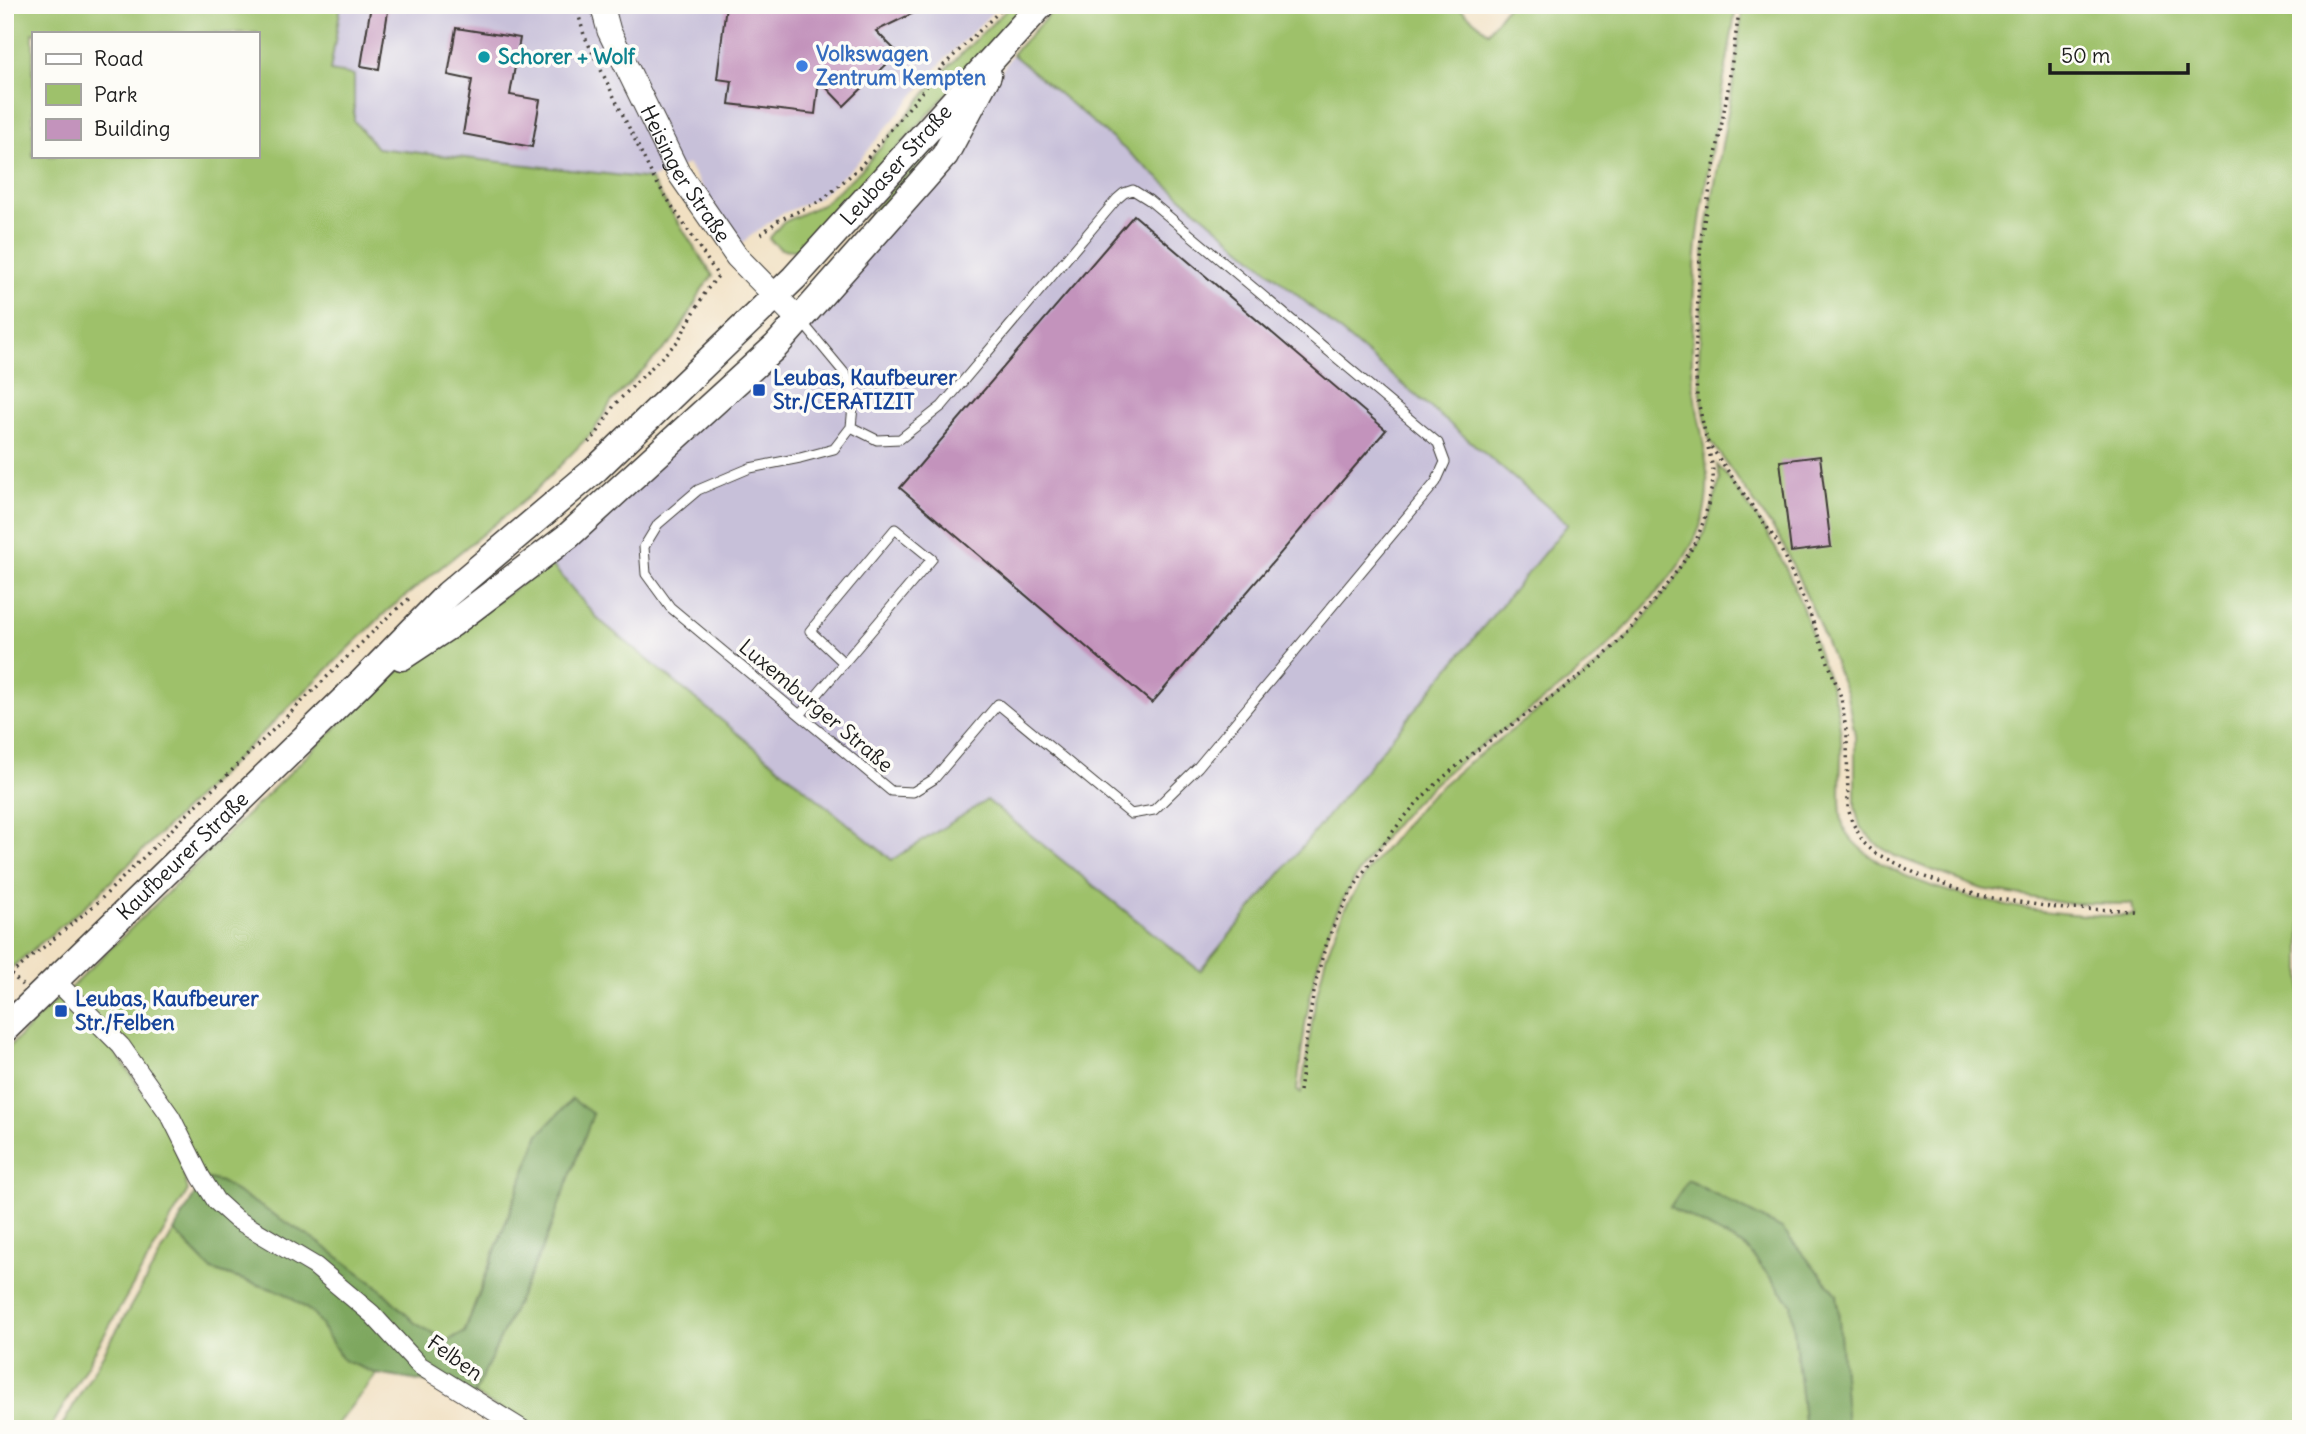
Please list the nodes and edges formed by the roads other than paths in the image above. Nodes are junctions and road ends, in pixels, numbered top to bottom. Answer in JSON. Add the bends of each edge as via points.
{"nodes":[{"id":1,"x":601,"y":5,"type":"edge"},
{"id":2,"x":1041,"y":5,"type":"edge"},
{"id":3,"x":1000,"y":48,"type":"junction"},
{"id":4,"x":775,"y":296,"type":"junction"},
{"id":5,"x":800,"y":321,"type":"junction"},
{"id":6,"x":851,"y":427,"type":"junction"},
{"id":7,"x":844,"y":663,"type":"junction"},
{"id":8,"x":362,"y":682,"type":"junction"},
{"id":9,"x":800,"y":715,"type":"junction"},
{"id":10,"x":56,"y":981,"type":"junction"},
{"id":11,"x":5,"y":1029,"type":"edge"},
{"id":12,"x":522,"y":1429,"type":"edge"}],
"edges":[{"from":1,"to":4,"type":"street","name":"Heisinger Straße","via":[[609,31],[678,172],[737,257]]},
{"from":2,"to":3,"type":"main road","name":"Leubaser Straße"},
{"from":3,"to":4,"type":"main road","name":"Leubaser Straße"},
{"from":3,"to":5,"type":"main road","via":[[945,155]]},
{"from":4,"to":5,"type":"street","name":"Heisinger Straße"},
{"from":4,"to":8,"type":"main road","name":"Leubaser Straße","via":[[597,468],[448,594]]},
{"from":5,"to":6,"type":"lane","via":[[846,375],[854,397]]},
{"from":5,"to":8,"type":"main road","via":[[568,536],[452,624]]},
{"from":6,"to":9,"type":"lane","name":"Luxemburger Straße","via":[[834,449],[750,468],[698,490],[658,524],[643,547],[646,574],[670,607]]},
{"from":6,"to":9,"type":"lane","name":"Luxemburger Straße","via":[[877,440],[900,439],[943,406],[1117,199],[1133,190],[1438,443],[1445,462],[1436,482],[1198,767],[1154,810],[1132,814],[998,704],[933,779],[913,792],[891,792]]},
{"from":7,"to":7,"type":"lane","via":[[932,559],[895,529],[810,631]]},
{"from":7,"to":9,"type":"lane"},
{"from":8,"to":10,"type":"main road","name":"Kaufbeurer Straße"},
{"from":10,"to":11,"type":"main road","name":"Kaufbeurer Straße"},
{"from":10,"to":12,"type":"street","name":"Felben","via":[[121,1046],[171,1117],[216,1200],[236,1219],[314,1266],[372,1314],[419,1365]]}]}
